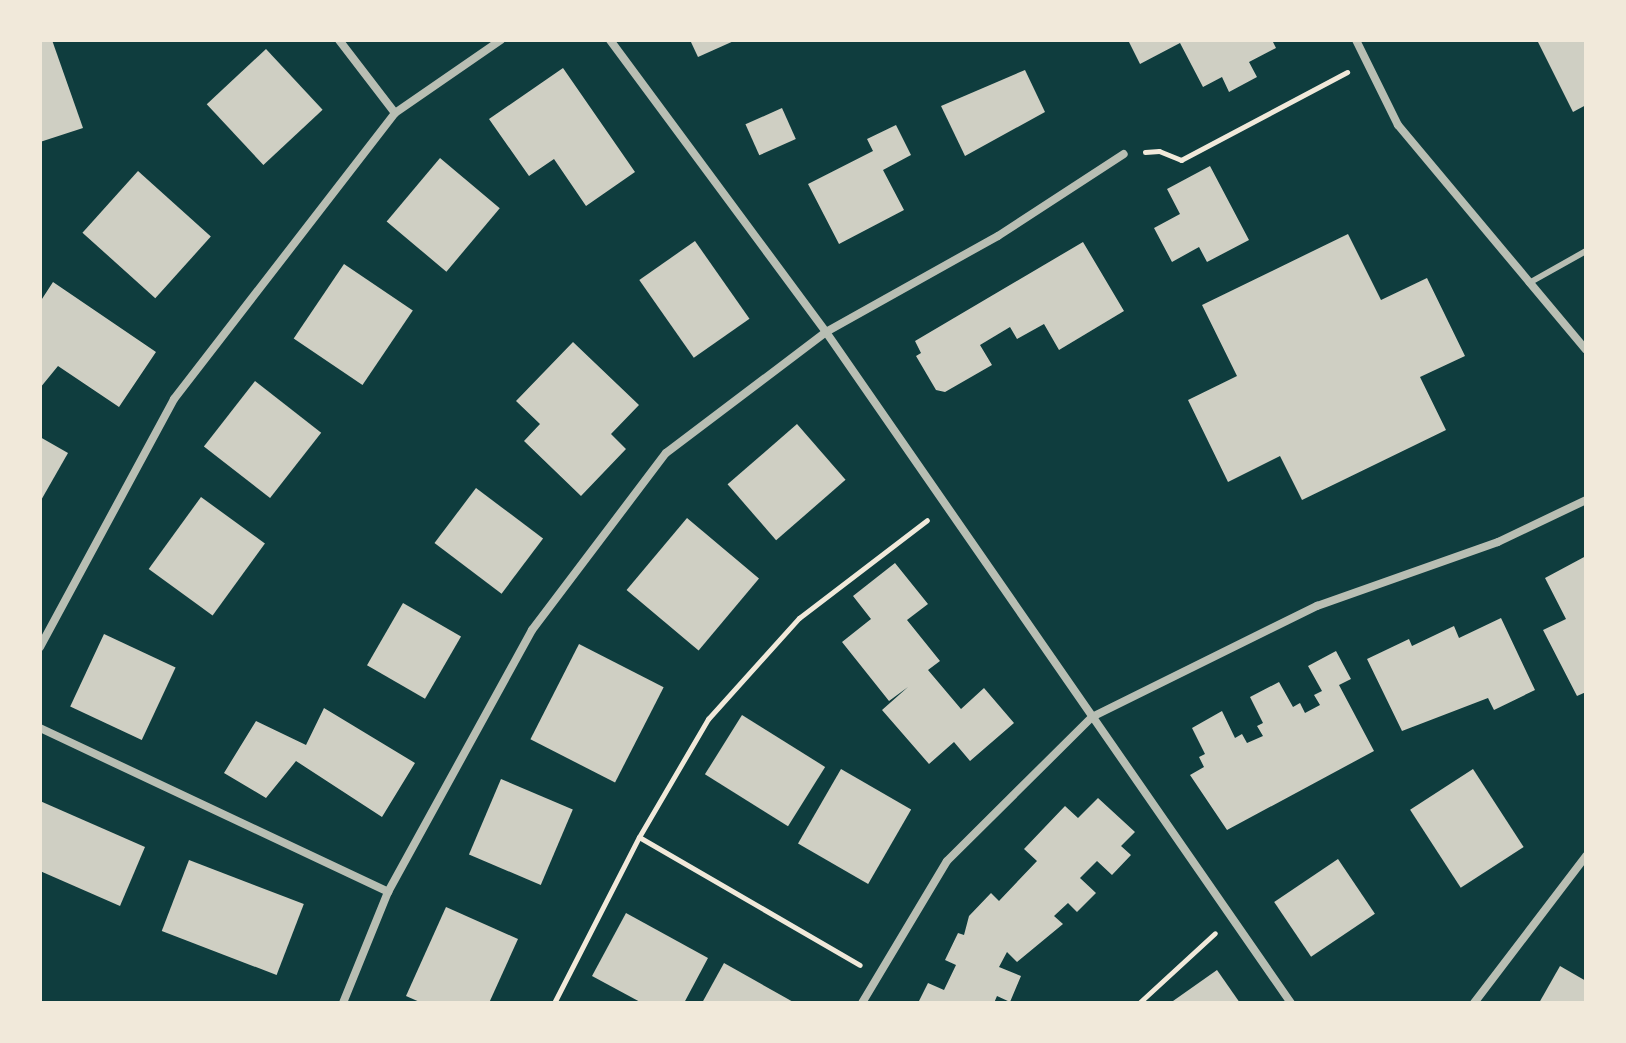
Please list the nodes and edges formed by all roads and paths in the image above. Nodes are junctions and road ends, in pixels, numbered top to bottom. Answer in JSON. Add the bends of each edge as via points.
{"nodes":[{"id":1,"x":339,"y":40,"type":"edge"},
{"id":2,"x":501,"y":40,"type":"edge"},
{"id":3,"x":610,"y":40,"type":"edge"},
{"id":4,"x":1356,"y":40,"type":"edge"},
{"id":5,"x":1365,"y":63,"type":"junction"},
{"id":6,"x":395,"y":113,"type":"junction"},
{"id":7,"x":1124,"y":154,"type":"joint"},
{"id":8,"x":1586,"y":251,"type":"edge"},
{"id":9,"x":1529,"y":283,"type":"junction"},
{"id":10,"x":826,"y":332,"type":"junction"},
{"id":11,"x":1586,"y":350,"type":"edge"},
{"id":12,"x":1586,"y":500,"type":"edge"},
{"id":13,"x":944,"y":508,"type":"junction"},
{"id":14,"x":40,"y":647,"type":"edge"},
{"id":15,"x":1092,"y":717,"type":"junction"},
{"id":16,"x":40,"y":728,"type":"edge"},
{"id":17,"x":639,"y":837,"type":"junction"},
{"id":18,"x":1586,"y":856,"type":"edge"},
{"id":19,"x":388,"y":892,"type":"junction"},
{"id":20,"x":1230,"y":919,"type":"junction"},
{"id":21,"x":877,"y":976,"type":"junction"},
{"id":22,"x":343,"y":1003,"type":"edge"},
{"id":23,"x":554,"y":1003,"type":"edge"},
{"id":24,"x":862,"y":1003,"type":"edge"},
{"id":25,"x":1139,"y":1003,"type":"edge"},
{"id":26,"x":1291,"y":1003,"type":"edge"},
{"id":27,"x":1474,"y":1003,"type":"edge"}],
"edges":[{"from":1,"to":6,"type":"street"},
{"from":2,"to":6,"type":"street"},
{"from":3,"to":10,"type":"street"},
{"from":4,"to":5,"type":"street"},
{"from":5,"to":7,"type":"path","via":[[1181,160],[1159,151]]},
{"from":5,"to":9,"type":"street","via":[[1398,125]]},
{"from":6,"to":14,"type":"street","via":[[174,399]]},
{"from":7,"to":10,"type":"street","via":[[998,236]]},
{"from":8,"to":9,"type":"lane"},
{"from":9,"to":11,"type":"street"},
{"from":10,"to":13,"type":"street"},
{"from":10,"to":19,"type":"street","via":[[666,453],[532,630]]},
{"from":12,"to":15,"type":"street","via":[[1498,542],[1317,606]]},
{"from":13,"to":15,"type":"street"},
{"from":13,"to":17,"type":"path","via":[[799,618],[708,719]]},
{"from":15,"to":20,"type":"street"},
{"from":15,"to":21,"type":"street","via":[[947,861]]},
{"from":16,"to":19,"type":"street"},
{"from":17,"to":21,"type":"path"},
{"from":17,"to":23,"type":"path"},
{"from":18,"to":27,"type":"street"},
{"from":19,"to":22,"type":"street"},
{"from":20,"to":25,"type":"path"},
{"from":20,"to":26,"type":"street"},
{"from":21,"to":24,"type":"street"}]}
